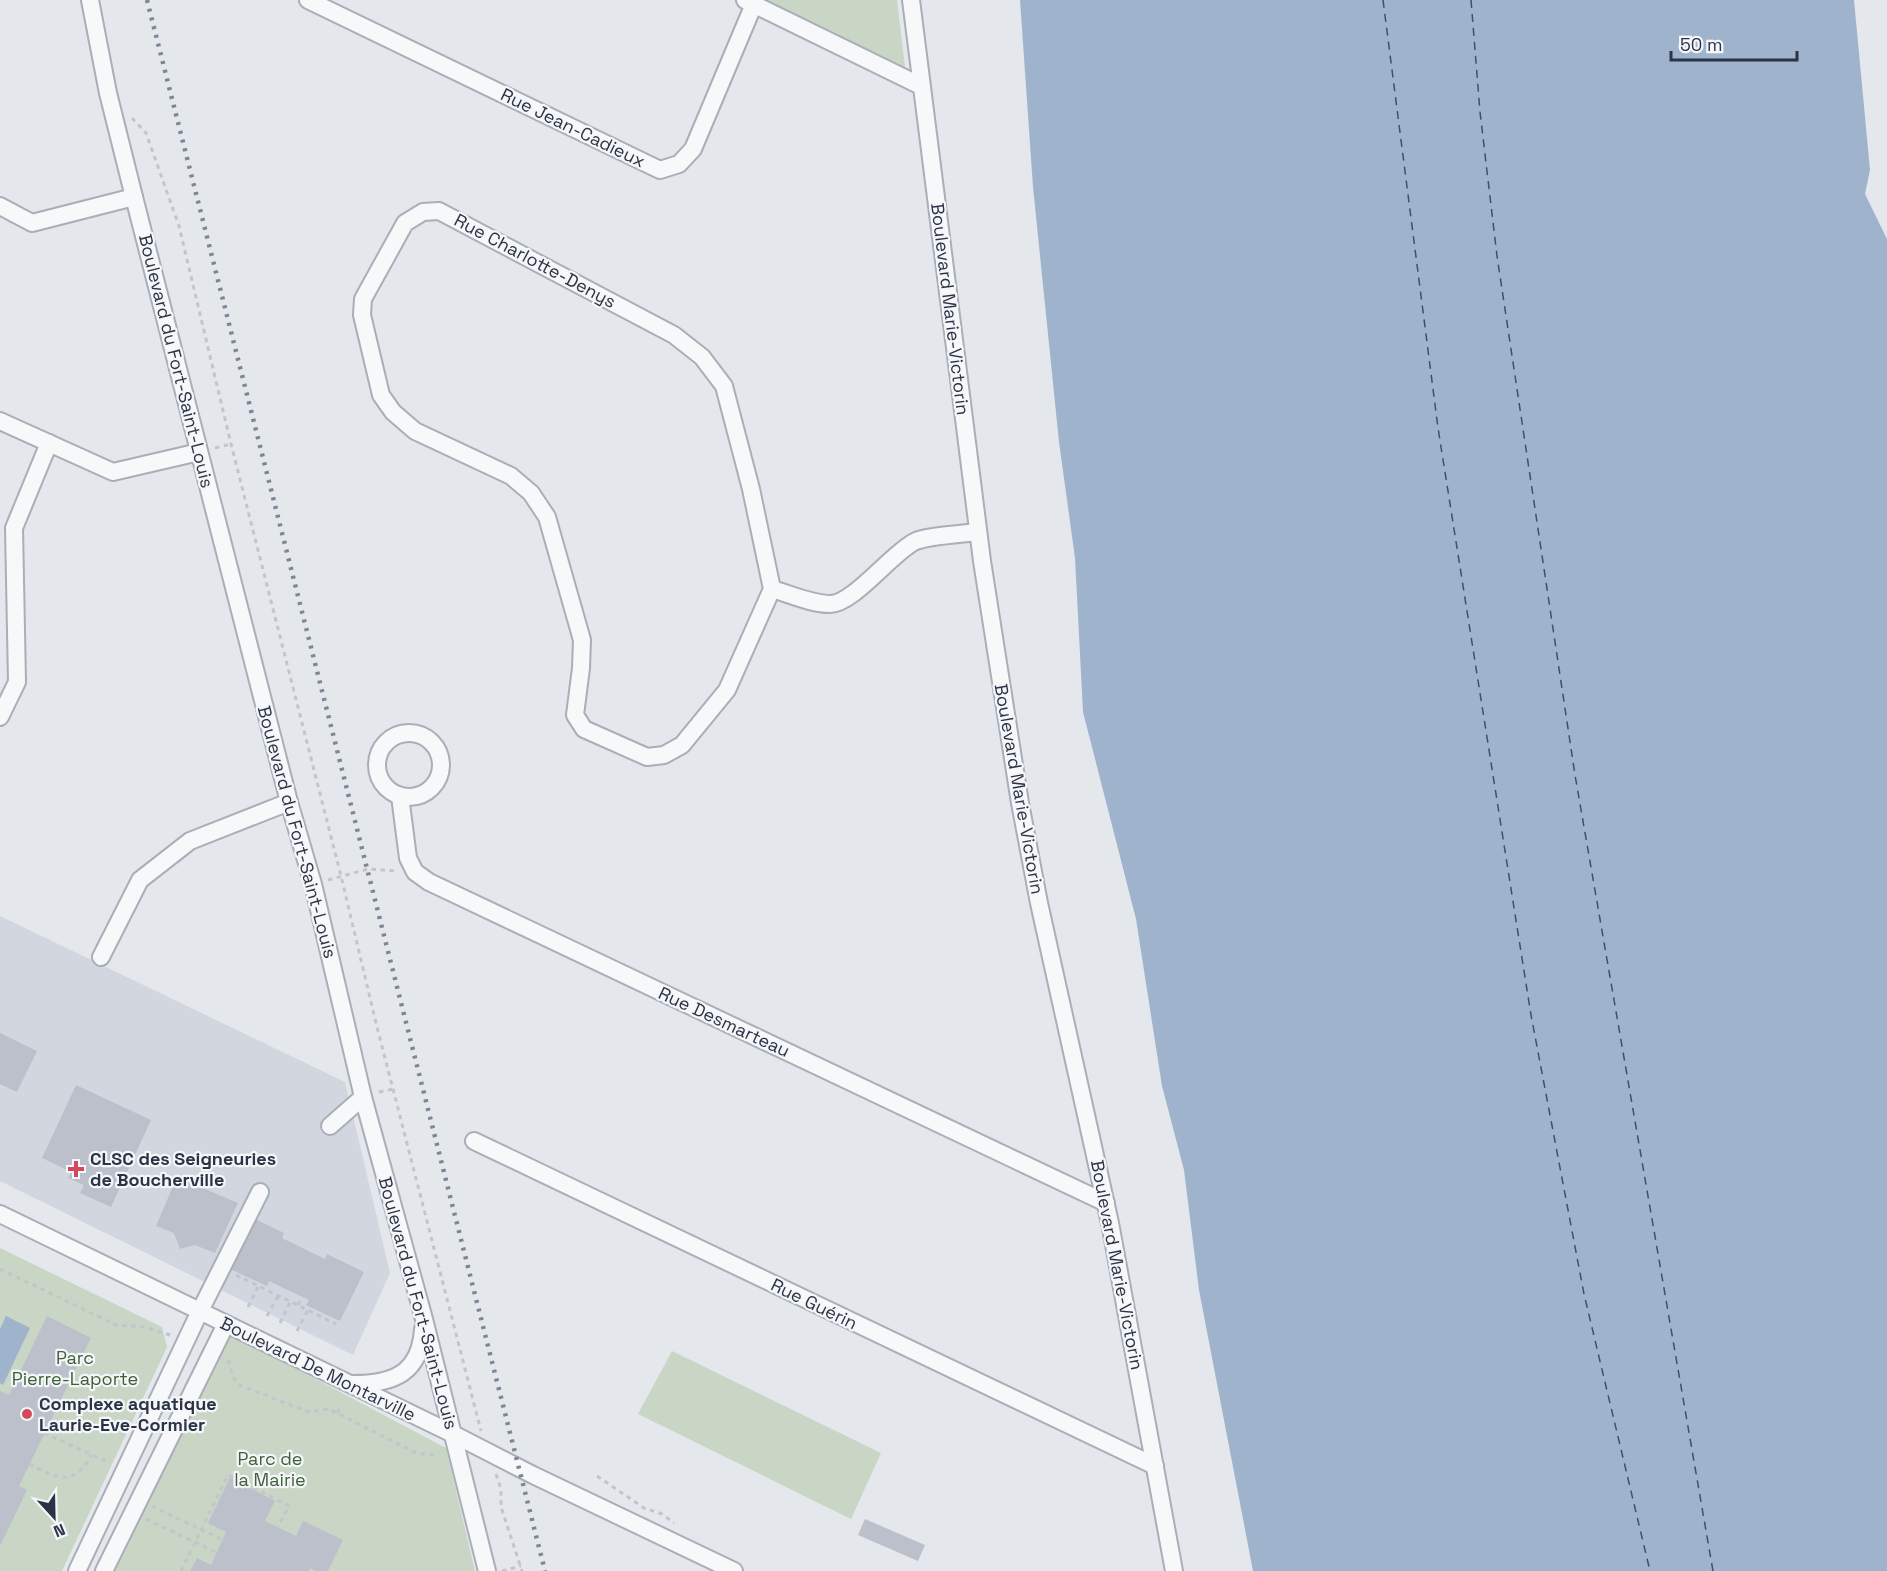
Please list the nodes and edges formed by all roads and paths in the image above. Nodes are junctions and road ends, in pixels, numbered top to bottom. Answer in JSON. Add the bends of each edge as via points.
{"nodes":[{"id":1,"x":90,"y":0,"type":"edge"},
{"id":2,"x":308,"y":0,"type":"edge"},
{"id":3,"x":911,"y":0,"type":"edge"},
{"id":4,"x":749,"y":2,"type":"edge"},
{"id":5,"x":921,"y":86,"type":"junction"},
{"id":6,"x":131,"y":117,"type":"dead end"},
{"id":7,"x":134,"y":197,"type":"junction"},
{"id":8,"x":0,"y":206,"type":"edge"},
{"id":9,"x":0,"y":421,"type":"edge"},
{"id":10,"x":49,"y":443,"type":"junction"},
{"id":11,"x":199,"y":452,"type":"junction"},
{"id":12,"x":978,"y":532,"type":"junction"},
{"id":13,"x":772,"y":589,"type":"junction"},
{"id":14,"x":0,"y":717,"type":"edge"},
{"id":15,"x":400,"y":796,"type":"dead end"},
{"id":16,"x":289,"y":802,"type":"junction"},
{"id":17,"x":415,"y":872,"type":"junction"},
{"id":18,"x":341,"y":876,"type":"junction"},
{"id":19,"x":314,"y":884,"type":"junction"},
{"id":20,"x":101,"y":957,"type":"dead end"},
{"id":21,"x":363,"y":1097,"type":"junction"},
{"id":22,"x":330,"y":1125,"type":"dead end"},
{"id":23,"x":474,"y":1141,"type":"dead end"},
{"id":24,"x":260,"y":1192,"type":"dead end"},
{"id":25,"x":1106,"y":1203,"type":"junction"},
{"id":26,"x":0,"y":1214,"type":"edge"},
{"id":27,"x":0,"y":1269,"type":"edge"},
{"id":28,"x":230,"y":1272,"type":"dead end"},
{"id":29,"x":260,"y":1285,"type":"junction"},
{"id":30,"x":278,"y":1296,"type":"junction"},
{"id":31,"x":302,"y":1297,"type":"dead end"},
{"id":32,"x":290,"y":1302,"type":"junction"},
{"id":33,"x":298,"y":1305,"type":"junction"},
{"id":34,"x":248,"y":1307,"type":"dead end"},
{"id":35,"x":308,"y":1310,"type":"junction"},
{"id":36,"x":200,"y":1311,"type":"junction"},
{"id":37,"x":267,"y":1316,"type":"dead end"},
{"id":38,"x":424,"y":1319,"type":"junction"},
{"id":39,"x":280,"y":1323,"type":"dead end"},
{"id":40,"x":226,"y":1324,"type":"junction"},
{"id":41,"x":336,"y":1324,"type":"dead end"},
{"id":42,"x":297,"y":1331,"type":"dead end"},
{"id":43,"x":172,"y":1335,"type":"dead end"},
{"id":44,"x":227,"y":1358,"type":"dead end"},
{"id":45,"x":349,"y":1384,"type":"junction"},
{"id":46,"x":341,"y":1408,"type":"dead end"},
{"id":47,"x":337,"y":1413,"type":"junction"},
{"id":48,"x":478,"y":1423,"type":"dead end"},
{"id":49,"x":44,"y":1433,"type":"dead end"},
{"id":50,"x":453,"y":1434,"type":"junction"},
{"id":51,"x":91,"y":1455,"type":"junction"},
{"id":52,"x":436,"y":1455,"type":"dead end"},
{"id":53,"x":29,"y":1464,"type":"dead end"},
{"id":54,"x":114,"y":1465,"type":"dead end"},
{"id":55,"x":1155,"y":1466,"type":"junction"},
{"id":56,"x":597,"y":1476,"type":"dead end"},
{"id":57,"x":498,"y":1482,"type":"dead end"},
{"id":58,"x":151,"y":1506,"type":"dead end"},
{"id":59,"x":145,"y":1518,"type":"dead end"},
{"id":60,"x":677,"y":1525,"type":"dead end"},
{"id":61,"x":278,"y":1527,"type":"dead end"},
{"id":62,"x":202,"y":1530,"type":"junction"},
{"id":63,"x":223,"y":1540,"type":"dead end"},
{"id":64,"x":195,"y":1542,"type":"junction"},
{"id":65,"x":216,"y":1552,"type":"dead end"},
{"id":66,"x":521,"y":1569,"type":"edge"},
{"id":67,"x":77,"y":1571,"type":"edge"},
{"id":68,"x":104,"y":1571,"type":"edge"},
{"id":69,"x":181,"y":1571,"type":"edge"},
{"id":70,"x":487,"y":1571,"type":"edge"},
{"id":71,"x":501,"y":1571,"type":"edge"},
{"id":72,"x":734,"y":1571,"type":"edge"},
{"id":73,"x":1174,"y":1571,"type":"edge"}],
"edges":[{"from":1,"to":7,"type":"street","name":"Boulevard du Fort-Saint-Louis"},
{"from":2,"to":4,"type":"street","name":"Rue Jean-Cadieux","via":[[660,170],[679,164],[693,149]]},
{"from":3,"to":5,"type":"street","name":"Boulevard Marie-Victorin"},
{"from":4,"to":5,"type":"street"},
{"from":5,"to":12,"type":"street","name":"Boulevard Marie-Victorin"},
{"from":6,"to":18,"type":"path","name":"Boulevard du Fort-Saint-Louis","via":[[146,133],[179,226]]},
{"from":7,"to":8,"type":"street","via":[[32,223]]},
{"from":7,"to":11,"type":"street","name":"Boulevard du Fort-Saint-Louis"},
{"from":9,"to":10,"type":"street"},
{"from":10,"to":11,"type":"street","via":[[113,472]]},
{"from":10,"to":14,"type":"street","via":[[14,528],[17,682]]},
{"from":11,"to":16,"type":"street","name":"Boulevard du Fort-Saint-Louis"},
{"from":12,"to":13,"type":"street","via":[[917,540],[899,551],[845,601],[824,603]]},
{"from":12,"to":25,"type":"street","name":"Boulevard Marie-Victorin","via":[[1039,903]]},
{"from":13,"to":13,"type":"street","name":"Rue Charlotte-Denys","via":[[728,690],[682,745],[664,755],[647,757],[584,729],[575,715],[582,640],[547,517],[531,493],[511,476],[415,431],[381,395],[362,315],[363,299],[405,223],[423,212],[439,211],[674,335],[702,357],[724,386]]},
{"from":15,"to":17,"type":"street","via":[[408,858]]},
{"from":16,"to":19,"type":"street","name":"Boulevard du Fort-Saint-Louis"},
{"from":16,"to":20,"type":"street","via":[[190,841],[140,879]]},
{"from":17,"to":18,"type":"path","via":[[368,869]]},
{"from":17,"to":25,"type":"street","name":"Rue Desmarteau"},
{"from":18,"to":19,"type":"path"},
{"from":18,"to":48,"type":"path","name":"Boulevard du Fort-Saint-Louis"},
{"from":19,"to":21,"type":"street","name":"Boulevard du Fort-Saint-Louis"},
{"from":21,"to":22,"type":"street"},
{"from":21,"to":38,"type":"street","name":"Boulevard du Fort-Saint-Louis"},
{"from":23,"to":55,"type":"street","name":"Rue Guérin"},
{"from":24,"to":36,"type":"street"},
{"from":25,"to":55,"type":"street","name":"Boulevard Marie-Victorin"},
{"from":26,"to":36,"type":"street","name":"Boulevard De Montarville"},
{"from":27,"to":43,"type":"path","via":[[116,1325],[145,1327]]},
{"from":28,"to":29,"type":"path"},
{"from":29,"to":30,"type":"path"},
{"from":29,"to":34,"type":"path"},
{"from":30,"to":32,"type":"path"},
{"from":30,"to":37,"type":"path"},
{"from":31,"to":33,"type":"path"},
{"from":32,"to":33,"type":"path"},
{"from":32,"to":39,"type":"path"},
{"from":33,"to":35,"type":"path"},
{"from":35,"to":41,"type":"path"},
{"from":35,"to":42,"type":"path"},
{"from":36,"to":40,"type":"street","name":"Boulevard De Montarville"},
{"from":36,"to":67,"type":"street"},
{"from":38,"to":45,"type":"street","via":[[419,1352],[405,1372],[379,1383]]},
{"from":38,"to":50,"type":"street","name":"Boulevard du Fort-Saint-Louis"},
{"from":40,"to":45,"type":"street","name":"Boulevard De Montarville"},
{"from":40,"to":68,"type":"street"},
{"from":44,"to":47,"type":"path","name":"Boulevard De Montarville","via":[[239,1385],[309,1412],[329,1409]]},
{"from":45,"to":50,"type":"street","name":"Boulevard De Montarville"},
{"from":46,"to":47,"type":"path"},
{"from":47,"to":52,"type":"path","name":"Boulevard De Montarville","via":[[416,1453]]},
{"from":49,"to":51,"type":"path"},
{"from":50,"to":70,"type":"street","name":"Boulevard du Fort-Saint-Louis"},
{"from":50,"to":72,"type":"street","name":"Boulevard De Montarville"},
{"from":51,"to":53,"type":"path","via":[[83,1470],[63,1478]]},
{"from":51,"to":54,"type":"path"},
{"from":55,"to":73,"type":"street","name":"Boulevard Marie-Victorin"},
{"from":56,"to":60,"type":"path"},
{"from":57,"to":66,"type":"path","via":[[501,1507]]},
{"from":58,"to":62,"type":"path"},
{"from":59,"to":64,"type":"path"},
{"from":61,"to":62,"type":"path","via":[[289,1506],[228,1475]]},
{"from":62,"to":63,"type":"path"},
{"from":62,"to":64,"type":"path"},
{"from":64,"to":65,"type":"path"},
{"from":64,"to":69,"type":"path"},
{"from":66,"to":71,"type":"path"}]}
